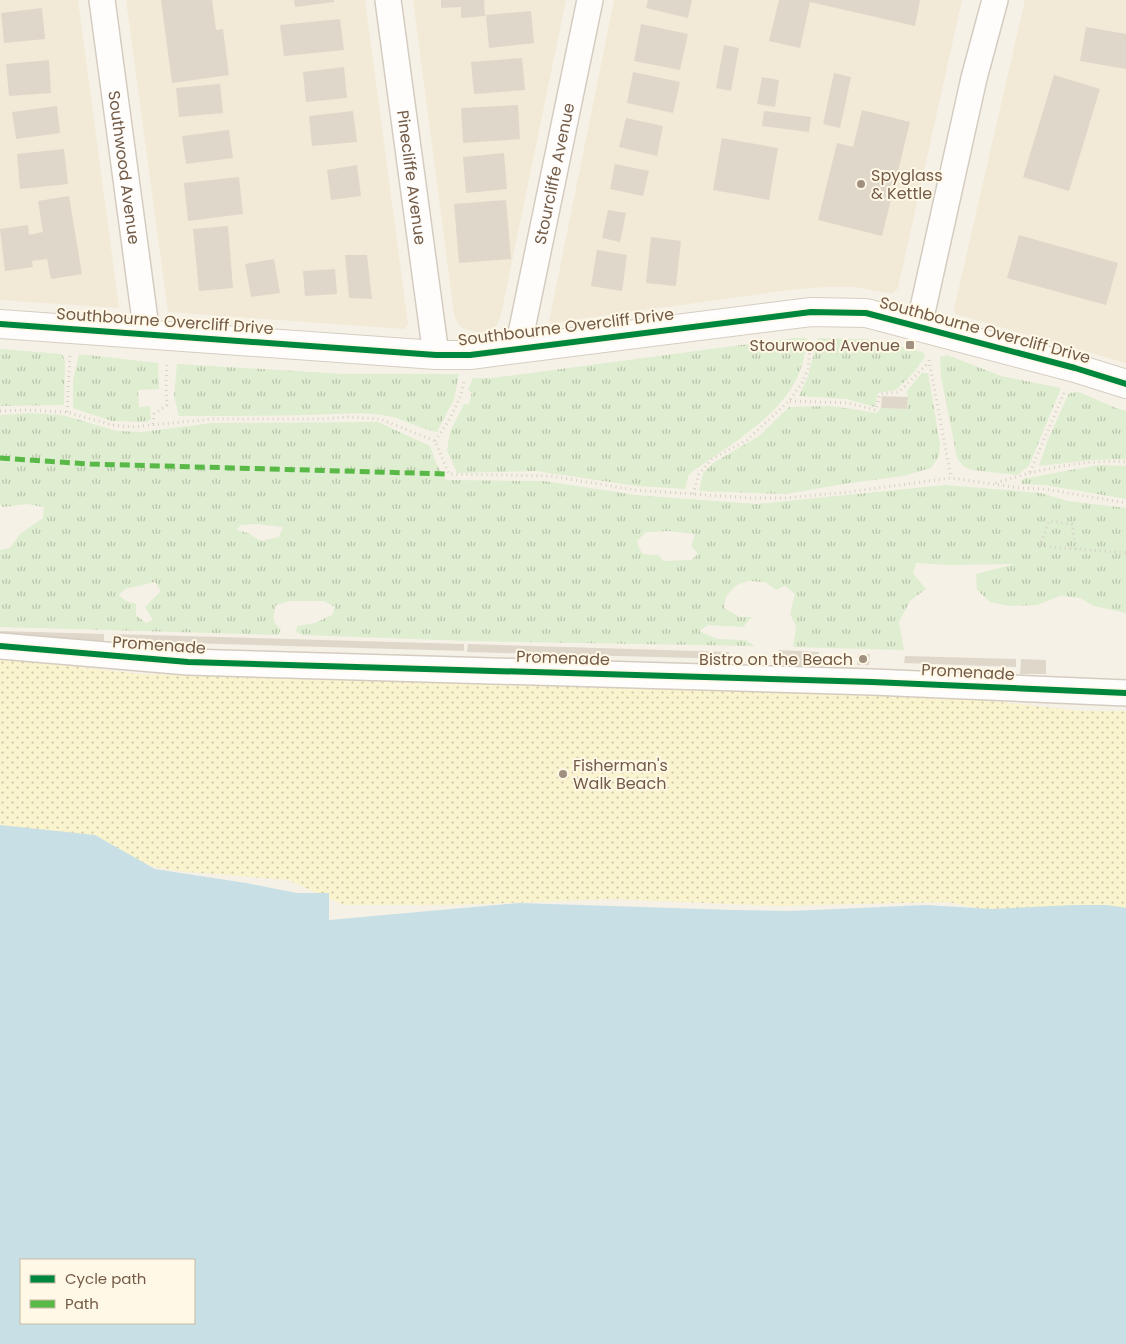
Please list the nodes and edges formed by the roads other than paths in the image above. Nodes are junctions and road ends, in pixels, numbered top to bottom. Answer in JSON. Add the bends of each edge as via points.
{"nodes":[{"id":1,"x":102,"y":0,"type":"edge"},
{"id":2,"x":388,"y":0,"type":"edge"},
{"id":3,"x":590,"y":0,"type":"edge"},
{"id":4,"x":995,"y":0,"type":"edge"},
{"id":5,"x":0,"y":324,"type":"edge"},
{"id":6,"x":919,"y":326,"type":"junction"},
{"id":7,"x":158,"y":335,"type":"junction"},
{"id":8,"x":518,"y":348,"type":"junction"},
{"id":9,"x":436,"y":355,"type":"junction"},
{"id":10,"x":1126,"y":384,"type":"edge"},
{"id":11,"x":0,"y":646,"type":"edge"},
{"id":12,"x":1126,"y":693,"type":"edge"}],
"edges":[{"from":1,"to":7,"type":"street","name":"Southwood Avenue"},
{"from":2,"to":9,"type":"street","name":"Pinecliffe Avenue"},
{"from":3,"to":8,"type":"street","name":"Stourcliffe Avenue"},
{"from":4,"to":6,"type":"street","via":[[974,78]]},
{"from":5,"to":7,"type":"street","name":"Southbourne Overcliff Drive"},
{"from":6,"to":8,"type":"street","name":"Southbourne Overcliff Drive","via":[[866,313],[811,312]]},
{"from":6,"to":10,"type":"street","name":"Southbourne Overcliff Drive"},
{"from":7,"to":9,"type":"street","name":"Southbourne Overcliff Drive"},
{"from":8,"to":9,"type":"street","name":"Southbourne Overcliff Drive","via":[[470,355]]},
{"from":11,"to":12,"type":"street","name":"Promenade","via":[[188,662],[852,681]]}]}
